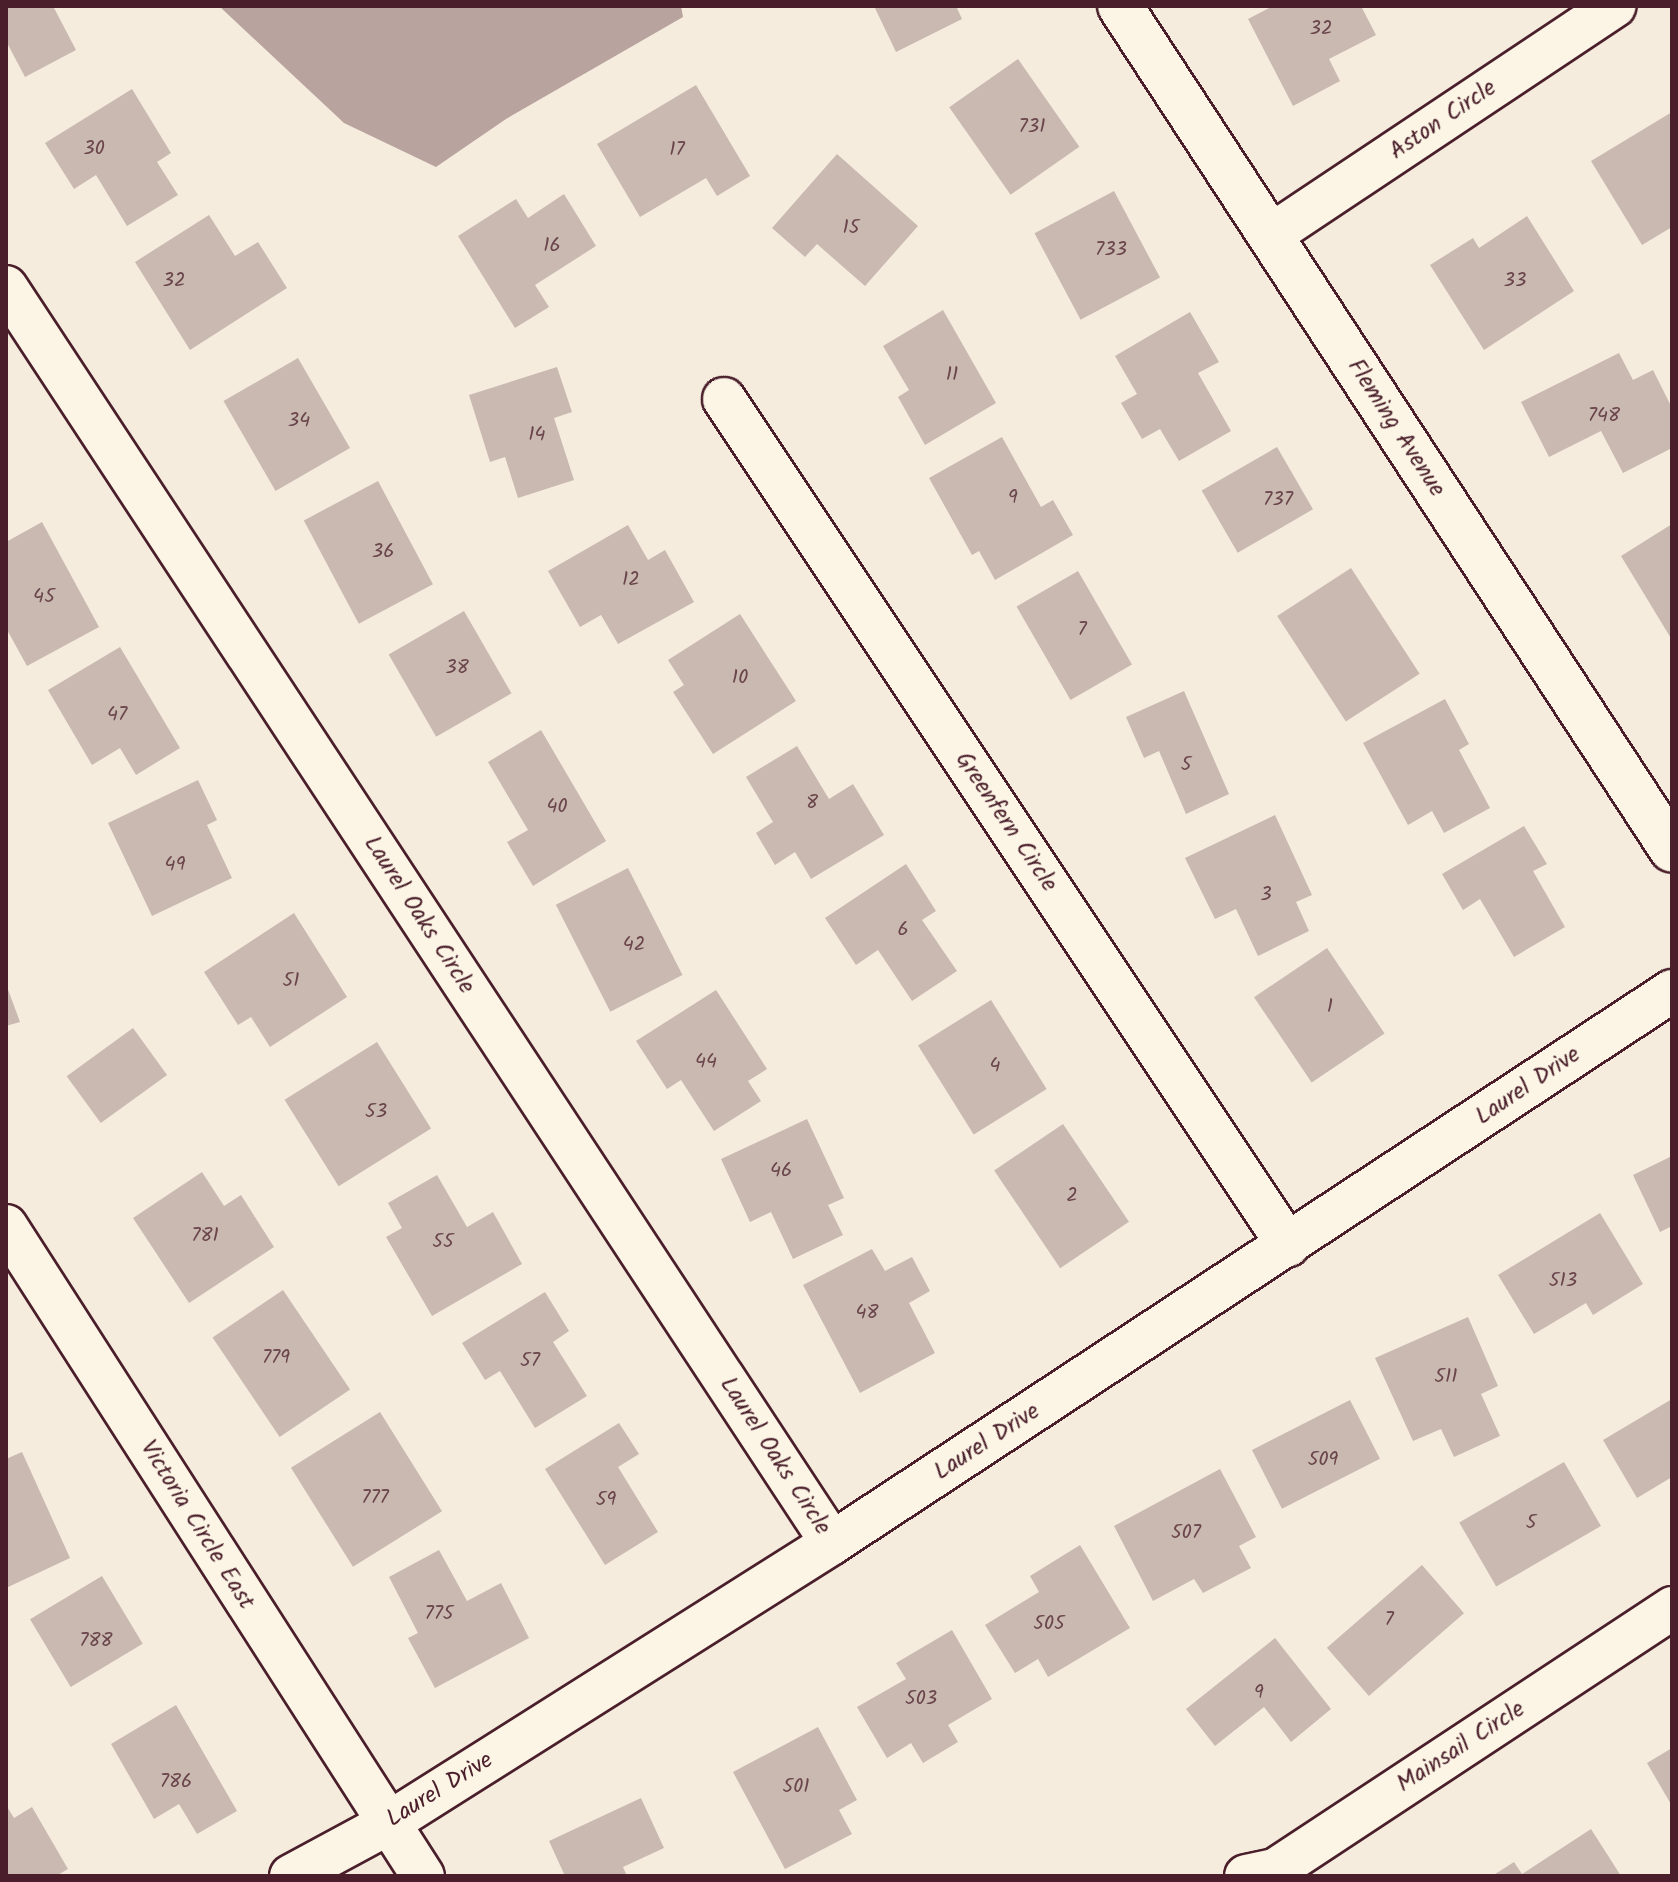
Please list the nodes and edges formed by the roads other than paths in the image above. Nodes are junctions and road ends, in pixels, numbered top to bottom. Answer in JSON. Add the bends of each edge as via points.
{"nodes":[{"id":1,"x":1120,"y":6,"type":"edge"},
{"id":2,"x":1615,"y":6,"type":"edge"},
{"id":3,"x":1271,"y":235,"type":"junction"},
{"id":4,"x":6,"y":287,"type":"edge"},
{"id":5,"x":724,"y":399,"type":"dead end"},
{"id":6,"x":1672,"y":850,"type":"edge"},
{"id":7,"x":1672,"y":991,"type":"edge"},
{"id":8,"x":6,"y":1226,"type":"edge"},
{"id":9,"x":1288,"y":1245,"type":"junction"},
{"id":10,"x":832,"y":1543,"type":"junction"},
{"id":11,"x":1672,"y":1608,"type":"edge"},
{"id":12,"x":387,"y":1824,"type":"junction"},
{"id":13,"x":291,"y":1876,"type":"edge"},
{"id":14,"x":423,"y":1876,"type":"edge"},
{"id":15,"x":1246,"y":1876,"type":"edge"}],
"edges":[{"from":1,"to":3,"type":"street","name":"Fleming Avenue"},
{"from":2,"to":3,"type":"street","name":"Aston Circle"},
{"from":3,"to":6,"type":"street","name":"Fleming Avenue"},
{"from":4,"to":10,"type":"street","name":"Laurel Oaks Circle"},
{"from":5,"to":9,"type":"street","name":"Greenfern Circle"},
{"from":7,"to":9,"type":"street","name":"Laurel Drive"},
{"from":8,"to":12,"type":"street","name":"Victoria Circle East"},
{"from":9,"to":10,"type":"street","name":"Laurel Drive"},
{"from":10,"to":12,"type":"street","name":"Laurel Drive"},
{"from":11,"to":15,"type":"street","name":"Mainsail Circle","via":[[1275,1870]]},
{"from":12,"to":13,"type":"street","name":"Laurel Drive"},
{"from":12,"to":14,"type":"street","name":"Victoria Circle East"}]}
